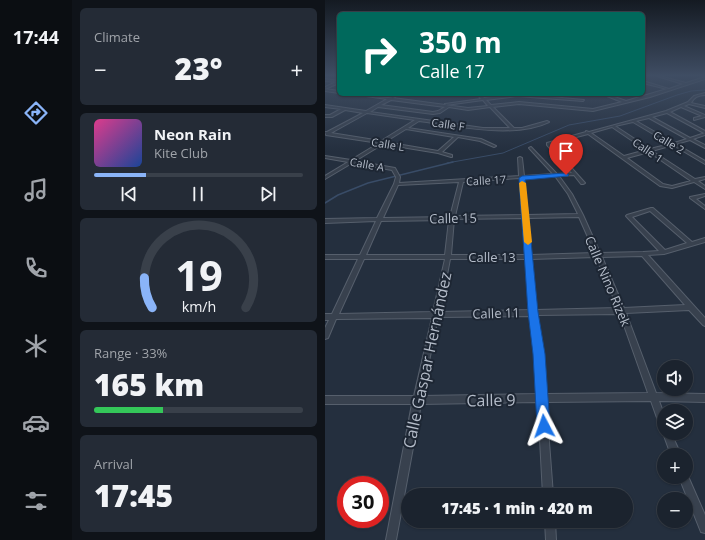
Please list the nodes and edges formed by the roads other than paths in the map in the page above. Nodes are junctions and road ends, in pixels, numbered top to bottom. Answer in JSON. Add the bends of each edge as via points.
{"nodes":[{"id":1,"x":387,"y":101,"type":"edge"},
{"id":2,"x":408,"y":101,"type":"edge"},
{"id":3,"x":466,"y":101,"type":"edge"},
{"id":4,"x":484,"y":101,"type":"edge"},
{"id":5,"x":629,"y":101,"type":"edge"},
{"id":6,"x":626,"y":102,"type":"joint"},
{"id":7,"x":689,"y":103,"type":"joint"},
{"id":8,"x":437,"y":105,"type":"junction"},
{"id":9,"x":325,"y":106,"type":"edge"},
{"id":10,"x":378,"y":106,"type":"junction"},
{"id":11,"x":449,"y":106,"type":"junction"},
{"id":12,"x":489,"y":106,"type":"junction"},
{"id":13,"x":681,"y":106,"type":"junction"},
{"id":14,"x":705,"y":107,"type":"edge"},
{"id":15,"x":345,"y":109,"type":"junction"},
{"id":16,"x":366,"y":112,"type":"junction"},
{"id":17,"x":667,"y":112,"type":"junction"},
{"id":18,"x":325,"y":116,"type":"edge"},
{"id":19,"x":705,"y":116,"type":"edge"},
{"id":20,"x":650,"y":117,"type":"junction"},
{"id":21,"x":695,"y":119,"type":"dead end"},
{"id":22,"x":418,"y":120,"type":"junction"},
{"id":23,"x":634,"y":121,"type":"junction"},
{"id":24,"x":547,"y":122,"type":"dead end"},
{"id":25,"x":612,"y":126,"type":"junction"},
{"id":26,"x":404,"y":128,"type":"junction"},
{"id":27,"x":511,"y":129,"type":"junction"},
{"id":28,"x":587,"y":132,"type":"junction"},
{"id":29,"x":705,"y":133,"type":"edge"},
{"id":30,"x":326,"y":134,"type":"edge"},
{"id":31,"x":457,"y":136,"type":"junction"},
{"id":32,"x":691,"y":139,"type":"junction"},
{"id":33,"x":380,"y":143,"type":"junction"},
{"id":34,"x":674,"y":144,"type":"junction"},
{"id":35,"x":494,"y":146,"type":"dead end"},
{"id":36,"x":705,"y":147,"type":"edge"},
{"id":37,"x":531,"y":148,"type":"dead end"},
{"id":38,"x":649,"y":151,"type":"junction"},
{"id":39,"x":439,"y":152,"type":"junction"},
{"id":40,"x":451,"y":156,"type":"dead end"},
{"id":41,"x":325,"y":157,"type":"edge"},
{"id":42,"x":520,"y":158,"type":"dead end"},
{"id":43,"x":623,"y":158,"type":"junction"},
{"id":44,"x":351,"y":161,"type":"junction"},
{"id":45,"x":705,"y":163,"type":"edge"},
{"id":46,"x":575,"y":174,"type":"junction"},
{"id":47,"x":557,"y":176,"type":"junction"},
{"id":48,"x":325,"y":178,"type":"edge"},
{"id":49,"x":522,"y":178,"type":"junction"},
{"id":50,"x":705,"y":178,"type":"edge"},
{"id":51,"x":461,"y":181,"type":"junction"},
{"id":52,"x":694,"y":181,"type":"junction"},
{"id":53,"x":583,"y":183,"type":"dead end"},
{"id":54,"x":396,"y":184,"type":"junction"},
{"id":55,"x":705,"y":188,"type":"edge"},
{"id":56,"x":705,"y":195,"type":"edge"},
{"id":57,"x":705,"y":208,"type":"edge"},
{"id":58,"x":581,"y":215,"type":"junction"},
{"id":59,"x":526,"y":216,"type":"junction"},
{"id":60,"x":453,"y":218,"type":"junction"},
{"id":61,"x":379,"y":220,"type":"junction"},
{"id":62,"x":325,"y":221,"type":"edge"},
{"id":63,"x":705,"y":240,"type":"edge"},
{"id":64,"x":691,"y":244,"type":"junction"},
{"id":65,"x":664,"y":252,"type":"junction"},
{"id":66,"x":643,"y":254,"type":"junction"},
{"id":67,"x":597,"y":255,"type":"junction"},
{"id":68,"x":325,"y":257,"type":"edge"},
{"id":69,"x":363,"y":257,"type":"junction"},
{"id":70,"x":448,"y":257,"type":"junction"},
{"id":71,"x":529,"y":257,"type":"junction"},
{"id":72,"x":691,"y":307,"type":"junction"},
{"id":73,"x":622,"y":311,"type":"junction"},
{"id":74,"x":533,"y":312,"type":"junction"},
{"id":75,"x":435,"y":315,"type":"junction"},
{"id":76,"x":325,"y":317,"type":"edge"},
{"id":77,"x":334,"y":317,"type":"junction"},
{"id":78,"x":705,"y":323,"type":"edge"},
{"id":79,"x":325,"y":336,"type":"edge"},
{"id":80,"x":652,"y":396,"type":"junction"},
{"id":81,"x":705,"y":398,"type":"edge"},
{"id":82,"x":542,"y":399,"type":"junction"},
{"id":83,"x":325,"y":400,"type":"edge"},
{"id":84,"x":417,"y":401,"type":"junction"},
{"id":85,"x":657,"y":408,"type":"edge"},
{"id":86,"x":688,"y":484,"type":"edge"},
{"id":87,"x":548,"y":488,"type":"edge"},
{"id":88,"x":550,"y":528,"type":"edge"},
{"id":89,"x":705,"y":528,"type":"edge"},
{"id":90,"x":391,"y":540,"type":"edge"},
{"id":91,"x":551,"y":540,"type":"edge"}],
"edges":[{"from":1,"to":10,"type":"street"},
{"from":2,"to":8,"type":"street"},
{"from":3,"to":8,"type":"street"},
{"from":4,"to":12,"type":"street"},
{"from":5,"to":6,"type":"street"},
{"from":6,"to":12,"type":"street","via":[[593,110],[519,103]]},
{"from":7,"to":13,"type":"street"},
{"from":7,"to":14,"type":"street"},
{"from":8,"to":11,"type":"street"},
{"from":9,"to":15,"type":"street","name":"Calle F"},
{"from":10,"to":11,"type":"street","via":[[433,113]]},
{"from":10,"to":16,"type":"street"},
{"from":11,"to":12,"type":"street","via":[[468,109]]},
{"from":12,"to":27,"type":"street"},
{"from":13,"to":17,"type":"street"},
{"from":13,"to":19,"type":"street"},
{"from":15,"to":16,"type":"street","name":"Calle F"},
{"from":15,"to":18,"type":"street"},
{"from":16,"to":22,"type":"street","name":"Calle F"},
{"from":16,"to":30,"type":"street"},
{"from":17,"to":20,"type":"street"},
{"from":17,"to":29,"type":"street"},
{"from":19,"to":21,"type":"street"},
{"from":20,"to":23,"type":"street"},
{"from":20,"to":32,"type":"street"},
{"from":22,"to":26,"type":"street"},
{"from":22,"to":27,"type":"street","name":"Calle F","via":[[483,129]]},
{"from":23,"to":25,"type":"street"},
{"from":23,"to":34,"type":"street","name":"Calle 2"},
{"from":24,"to":27,"type":"street","name":"Calle F","via":[[522,129]]},
{"from":25,"to":28,"type":"street"},
{"from":25,"to":38,"type":"street","name":"Calle 1"},
{"from":26,"to":31,"type":"street"},
{"from":26,"to":33,"type":"street"},
{"from":28,"to":43,"type":"street"},
{"from":28,"to":46,"type":"street","via":[[548,144]]},
{"from":29,"to":32,"type":"street"},
{"from":30,"to":33,"type":"street","name":"Calle L"},
{"from":31,"to":35,"type":"street","via":[[481,140]]},
{"from":31,"to":39,"type":"street"},
{"from":32,"to":34,"type":"street"},
{"from":32,"to":36,"type":"street"},
{"from":33,"to":39,"type":"street","name":"Calle L"},
{"from":33,"to":44,"type":"street"},
{"from":34,"to":38,"type":"street"},
{"from":34,"to":45,"type":"street","name":"Calle 2"},
{"from":37,"to":47,"type":"street","name":"Calle Nino Rizek"},
{"from":38,"to":43,"type":"street"},
{"from":38,"to":52,"type":"street","name":"Calle 1"},
{"from":39,"to":40,"type":"street","name":"Calle L"},
{"from":41,"to":44,"type":"street","name":"Calle A"},
{"from":42,"to":49,"type":"street"},
{"from":43,"to":52,"type":"street","via":[[667,187]]},
{"from":44,"to":48,"type":"street"},
{"from":44,"to":54,"type":"street","name":"Calle A","via":[[394,169],[398,177]]},
{"from":46,"to":47,"type":"street","name":"Calle 17"},
{"from":46,"to":53,"type":"street"},
{"from":47,"to":49,"type":"street","name":"Calle 17"},
{"from":47,"to":58,"type":"street","name":"Calle Nino Rizek"},
{"from":49,"to":51,"type":"street","name":"Calle 17"},
{"from":49,"to":59,"type":"street"},
{"from":50,"to":52,"type":"street"},
{"from":51,"to":54,"type":"street","name":"Calle 17"},
{"from":51,"to":60,"type":"street","name":"Calle Gaspar Hernández"},
{"from":52,"to":55,"type":"street","name":"Calle 1"},
{"from":54,"to":61,"type":"street","name":"Calle A"},
{"from":56,"to":57,"type":"street","via":[[692,198]]},
{"from":58,"to":59,"type":"street","name":"Calle 15"},
{"from":58,"to":67,"type":"street","name":"Calle Nino Rizek"},
{"from":59,"to":60,"type":"street","name":"Calle 15"},
{"from":59,"to":71,"type":"street"},
{"from":60,"to":61,"type":"street","name":"Calle 15"},
{"from":60,"to":70,"type":"street","name":"Calle Gaspar Hernández"},
{"from":61,"to":62,"type":"street","name":"Calle 15"},
{"from":61,"to":69,"type":"street","name":"Calle A"},
{"from":63,"to":64,"type":"street","name":"Calle 13"},
{"from":64,"to":65,"type":"street","name":"Calle 13"},
{"from":64,"to":65,"type":"street","via":[[651,209],[629,216]]},
{"from":65,"to":66,"type":"street","name":"Calle 13"},
{"from":66,"to":67,"type":"street","name":"Calle 13"},
{"from":66,"to":72,"type":"street"},
{"from":67,"to":71,"type":"street","name":"Calle 13"},
{"from":67,"to":73,"type":"street","name":"Calle Nino Rizek"},
{"from":68,"to":69,"type":"street","name":"Calle 13"},
{"from":69,"to":70,"type":"street","name":"Calle 13"},
{"from":69,"to":77,"type":"street","name":"Calle A"},
{"from":70,"to":71,"type":"street","name":"Calle 13"},
{"from":70,"to":75,"type":"street","name":"Calle Gaspar Hernández"},
{"from":71,"to":74,"type":"street"},
{"from":72,"to":73,"type":"street","name":"Calle 11"},
{"from":72,"to":78,"type":"street"},
{"from":73,"to":74,"type":"street","name":"Calle 11"},
{"from":73,"to":80,"type":"street","name":"Calle Nino Rizek"},
{"from":74,"to":75,"type":"street","name":"Calle 11"},
{"from":74,"to":82,"type":"street"},
{"from":75,"to":77,"type":"street","name":"Calle 11"},
{"from":75,"to":84,"type":"street","name":"Calle Gaspar Hernández"},
{"from":76,"to":77,"type":"street","name":"Calle 11"},
{"from":77,"to":79,"type":"street","name":"Calle A"},
{"from":80,"to":81,"type":"street","name":"Calle 9"},
{"from":80,"to":82,"type":"street","name":"Calle 9"},
{"from":80,"to":85,"type":"street","name":"Calle Nino Rizek"},
{"from":82,"to":84,"type":"street","name":"Calle 9"},
{"from":82,"to":87,"type":"street"},
{"from":83,"to":84,"type":"street","name":"Calle 9"},
{"from":84,"to":90,"type":"street","name":"Calle Gaspar Hernández"},
{"from":86,"to":89,"type":"street"},
{"from":88,"to":91,"type":"street"}]}
